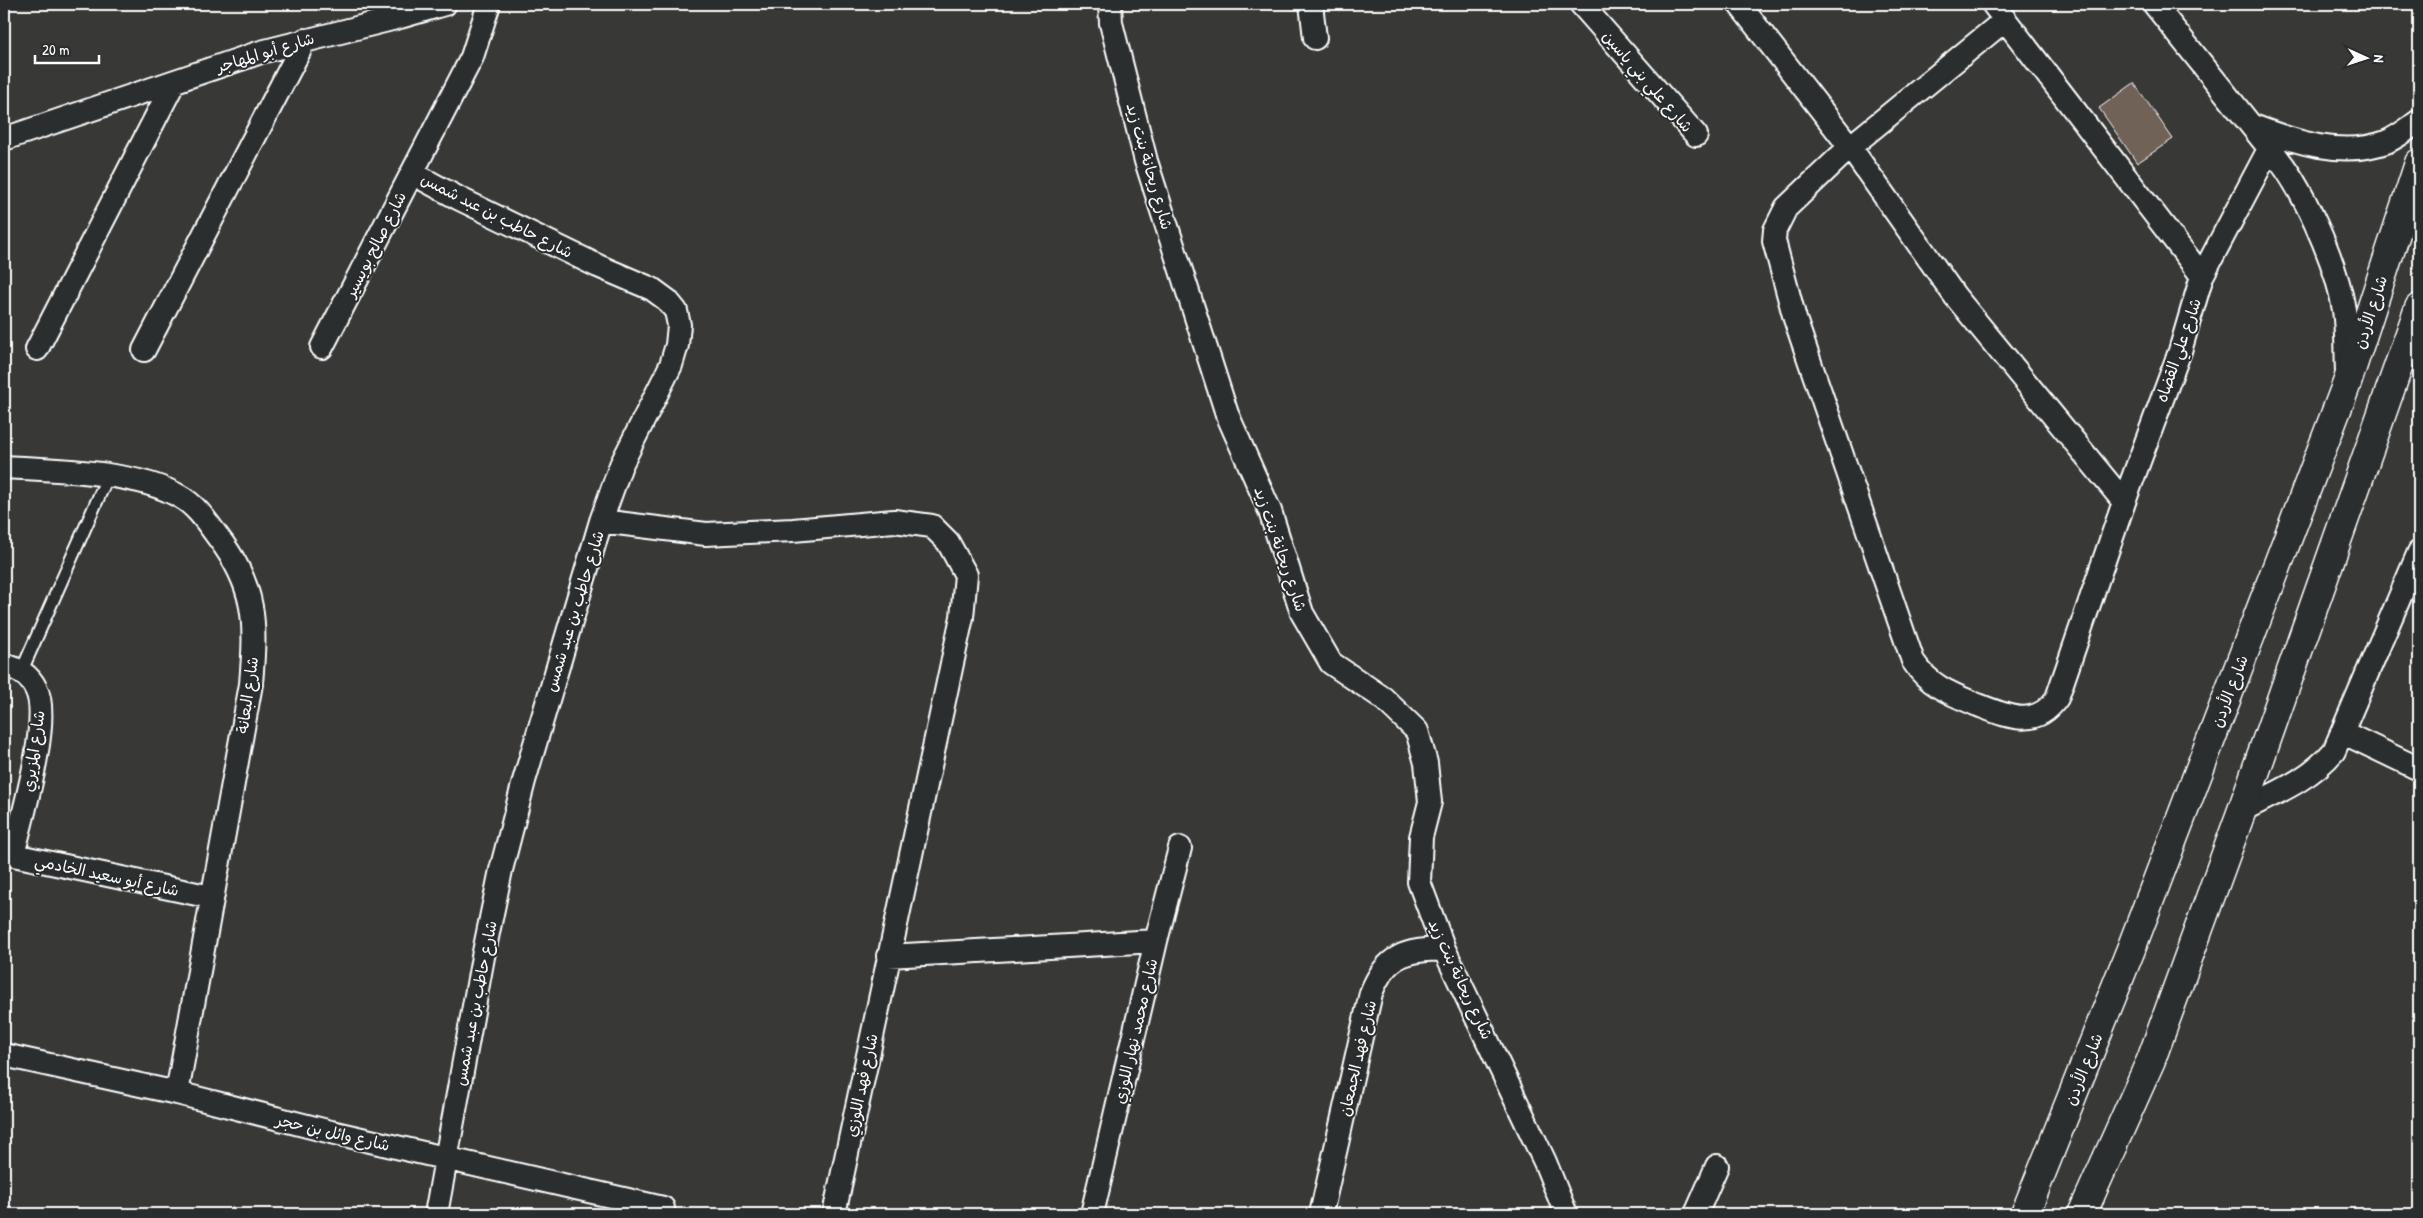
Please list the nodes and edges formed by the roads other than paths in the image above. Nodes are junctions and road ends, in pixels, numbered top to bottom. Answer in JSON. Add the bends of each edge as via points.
{"nodes":[{"id":1,"x":445,"y":4,"type":"edge"},
{"id":2,"x":490,"y":4,"type":"edge"},
{"id":3,"x":1110,"y":4,"type":"edge"},
{"id":4,"x":1311,"y":4,"type":"edge"},
{"id":5,"x":1581,"y":4,"type":"edge"},
{"id":6,"x":1739,"y":4,"type":"edge"},
{"id":7,"x":2157,"y":5,"type":"edge"},
{"id":8,"x":1999,"y":12,"type":"edge"},
{"id":9,"x":1315,"y":38,"type":"dead end"},
{"id":10,"x":305,"y":40,"type":"junction"},
{"id":11,"x":174,"y":82,"type":"junction"},
{"id":12,"x":2419,"y":121,"type":"edge"},
{"id":13,"x":1696,"y":135,"type":"dead end"},
{"id":14,"x":4,"y":139,"type":"edge"},
{"id":15,"x":2273,"y":141,"type":"junction"},
{"id":16,"x":1850,"y":148,"type":"junction"},
{"id":17,"x":2419,"y":163,"type":"edge"},
{"id":18,"x":412,"y":172,"type":"junction"},
{"id":19,"x":2202,"y":276,"type":"junction"},
{"id":20,"x":2419,"y":308,"type":"edge"},
{"id":21,"x":322,"y":347,"type":"dead end"},
{"id":22,"x":37,"y":349,"type":"dead end"},
{"id":23,"x":144,"y":350,"type":"dead end"},
{"id":24,"x":2347,"y":383,"type":"junction"},
{"id":25,"x":4,"y":467,"type":"edge"},
{"id":26,"x":108,"y":476,"type":"junction"},
{"id":27,"x":2124,"y":502,"type":"junction"},
{"id":28,"x":601,"y":521,"type":"junction"},
{"id":29,"x":2419,"y":552,"type":"edge"},
{"id":30,"x":13,"y":667,"type":"edge"},
{"id":31,"x":2344,"y":733,"type":"junction"},
{"id":32,"x":2419,"y":769,"type":"edge"},
{"id":33,"x":2242,"y":810,"type":"junction"},
{"id":34,"x":1180,"y":848,"type":"dead end"},
{"id":35,"x":8,"y":854,"type":"edge"},
{"id":36,"x":211,"y":896,"type":"junction"},
{"id":37,"x":1156,"y":941,"type":"junction"},
{"id":38,"x":1444,"y":949,"type":"junction"},
{"id":39,"x":888,"y":956,"type":"junction"},
{"id":40,"x":4,"y":1056,"type":"edge"},
{"id":41,"x":177,"y":1093,"type":"junction"},
{"id":42,"x":448,"y":1158,"type":"junction"},
{"id":43,"x":1718,"y":1166,"type":"dead end"},
{"id":44,"x":663,"y":1208,"type":"dead end"},
{"id":45,"x":436,"y":1214,"type":"edge"},
{"id":46,"x":834,"y":1214,"type":"edge"},
{"id":47,"x":1092,"y":1214,"type":"edge"},
{"id":48,"x":1321,"y":1214,"type":"edge"},
{"id":49,"x":1566,"y":1214,"type":"edge"},
{"id":50,"x":1696,"y":1214,"type":"edge"},
{"id":51,"x":2025,"y":1214,"type":"edge"},
{"id":52,"x":2082,"y":1214,"type":"edge"}],
"edges":[{"from":1,"to":10,"type":"street","name":"شارع أبو المهاجر"},
{"from":2,"to":18,"type":"street","name":"شارع صالح بويسير","via":[[472,57]]},
{"from":3,"to":38,"type":"street","name":"شارع ريحانة بنت زيد","via":[[1111,23],[1146,161],[1227,414],[1270,511],[1302,613],[1331,662],[1383,698],[1417,731],[1426,763],[1430,802],[1421,837],[1419,882]]},
{"from":4,"to":9,"type":"street"},
{"from":5,"to":13,"type":"street","name":"شارع علي بني ياسين"},
{"from":6,"to":16,"type":"street"},
{"from":7,"to":15,"type":"street","via":[[2253,126]]},
{"from":8,"to":16,"type":"street"},
{"from":8,"to":19,"type":"street","name":"شارع علي القضاه"},
{"from":10,"to":11,"type":"street","name":"شارع أبو المهاجر"},
{"from":10,"to":23,"type":"street"},
{"from":11,"to":14,"type":"street","name":"شارع أبو المهاجر"},
{"from":11,"to":22,"type":"street"},
{"from":12,"to":15,"type":"street","via":[[2388,141],[2357,150]]},
{"from":15,"to":19,"type":"street"},
{"from":15,"to":24,"type":"street","via":[[2307,207],[2333,270],[2344,309]]},
{"from":16,"to":27,"type":"street","via":[[1955,296]]},
{"from":16,"to":27,"type":"street","name":"شارع علي القضاه","via":[[1786,208],[1780,217],[1774,241],[1795,319],[1913,661],[1927,679],[1944,692],[2012,718],[2028,718],[2050,709],[2057,698]]},
{"from":17,"to":24,"type":"highway","name":"شارع الأردن"},
{"from":18,"to":21,"type":"street","name":"شارع صالح بويسير"},
{"from":18,"to":28,"type":"street","name":"شارع حاطب بن عبد شمس","via":[[458,198],[652,289],[676,311],[679,325],[671,365],[621,465]]},
{"from":19,"to":27,"type":"street","name":"شارع علي القضاه","via":[[2180,351]]},
{"from":20,"to":33,"type":"highway"},
{"from":24,"to":51,"type":"highway","name":"شارع الأردن","via":[[2135,939]]},
{"from":25,"to":26,"type":"street","name":"شارع البعانة"},
{"from":26,"to":30,"type":"lane"},
{"from":26,"to":36,"type":"street","name":"شارع البعانة","via":[[153,485],[179,496],[198,511],[226,547],[241,572],[250,597],[255,629],[251,684]]},
{"from":28,"to":39,"type":"street","name":"شارع فهد اللوزي","via":[[706,534],[894,521],[932,526],[948,542],[966,575],[962,617]]},
{"from":28,"to":42,"type":"street","name":"شارع حاطب بن عبد شمس","via":[[545,705],[501,870]]},
{"from":29,"to":31,"type":"street"},
{"from":30,"to":35,"type":"street","name":"شارع المزيري","via":[[37,689],[41,711],[32,777]]},
{"from":31,"to":32,"type":"street"},
{"from":31,"to":33,"type":"street","via":[[2321,767]]},
{"from":33,"to":52,"type":"highway","via":[[2151,1060]]},
{"from":34,"to":37,"type":"street","name":"شارع محمد نهار اللوزي"},
{"from":35,"to":36,"type":"street","name":"شارع أبو سعيد الخادمي"},
{"from":36,"to":41,"type":"street","name":"شارع البعانة"},
{"from":37,"to":39,"type":"street"},
{"from":37,"to":47,"type":"street","name":"شارع محمد نهار اللوزي"},
{"from":38,"to":48,"type":"street","name":"شارع فهد الجمعان","via":[[1404,953],[1391,961],[1377,978]]},
{"from":38,"to":49,"type":"street","name":"شارع ريحانة بنت زيد","via":[[1545,1162]]},
{"from":39,"to":46,"type":"street","name":"شارع فهد اللوزي"},
{"from":40,"to":41,"type":"street","name":"شارع وائل بن حجر"},
{"from":41,"to":42,"type":"street","name":"شارع وائل بن حجر"},
{"from":42,"to":44,"type":"street","name":"شارع وائل بن حجر"},
{"from":42,"to":45,"type":"street","name":"شارع حاطب بن عبد شمس"},
{"from":43,"to":50,"type":"street"}]}
